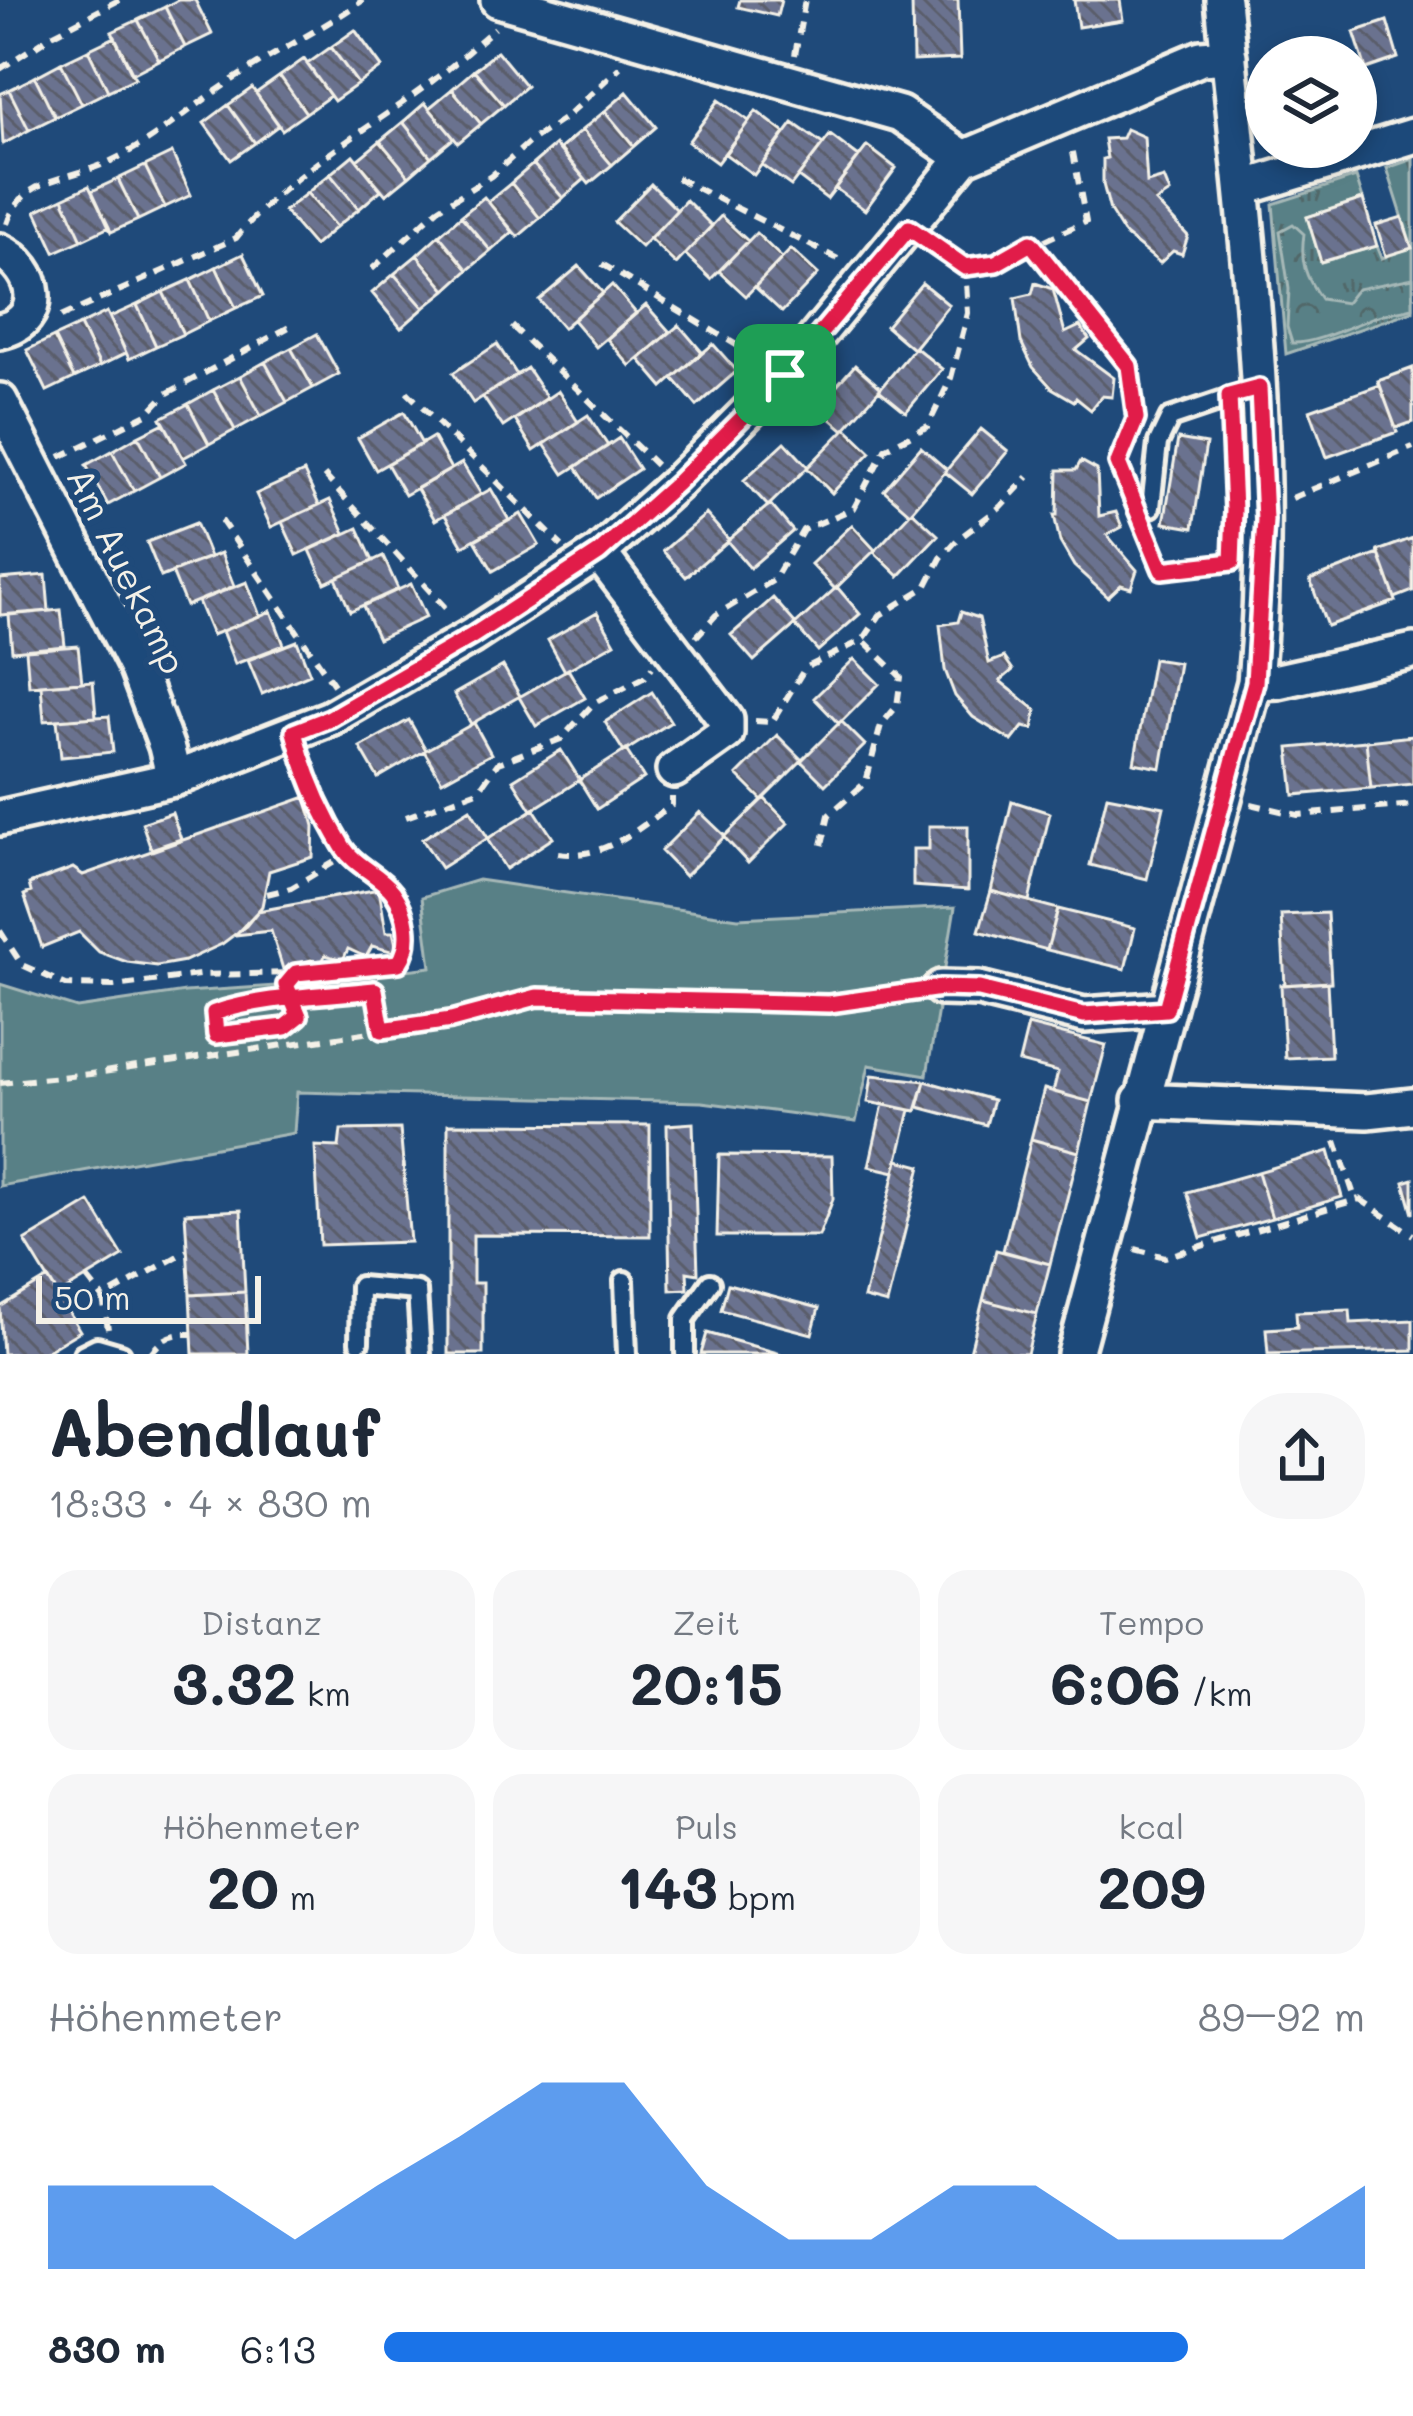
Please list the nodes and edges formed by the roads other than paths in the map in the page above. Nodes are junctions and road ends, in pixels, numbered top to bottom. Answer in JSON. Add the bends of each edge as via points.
{"nodes":[{"id":1,"x":1223,"y":0,"type":"edge"},
{"id":2,"x":509,"y":3,"type":"edge"},
{"id":3,"x":1229,"y":56,"type":"junction"},
{"id":4,"x":1413,"y":136,"type":"edge"},
{"id":5,"x":964,"y":158,"type":"junction"},
{"id":6,"x":1244,"y":188,"type":"junction"},
{"id":7,"x":3,"y":238,"type":"edge"},
{"id":8,"x":14,"y":322,"type":"edge"},
{"id":9,"x":1259,"y":388,"type":"junction"},
{"id":10,"x":0,"y":401,"type":"edge"},
{"id":11,"x":1144,"y":510,"type":"road end"},
{"id":12,"x":590,"y":559,"type":"junction"},
{"id":13,"x":1413,"y":650,"type":"edge"},
{"id":14,"x":1255,"y":682,"type":"junction"},
{"id":15,"x":674,"y":770,"type":"road end"},
{"id":16,"x":174,"y":779,"type":"junction"},
{"id":17,"x":0,"y":818,"type":"edge"},
{"id":18,"x":941,"y":988,"type":"road end"},
{"id":19,"x":1166,"y":1009,"type":"junction"},
{"id":20,"x":1140,"y":1101,"type":"junction"},
{"id":21,"x":1413,"y":1106,"type":"edge"},
{"id":22,"x":624,"y":1281,"type":"dead end"},
{"id":23,"x":710,"y":1283,"type":"dead end"},
{"id":24,"x":359,"y":1342,"type":"dead end"},
{"id":25,"x":115,"y":1352,"type":"edge"},
{"id":26,"x":83,"y":1354,"type":"edge"},
{"id":27,"x":421,"y":1354,"type":"edge"},
{"id":28,"x":627,"y":1354,"type":"edge"},
{"id":29,"x":685,"y":1354,"type":"edge"},
{"id":30,"x":1075,"y":1354,"type":"edge"}],
"edges":[{"from":1,"to":3,"type":"street"},
{"from":2,"to":5,"type":"street","via":[[900,114]]},
{"from":3,"to":5,"type":"street","via":[[1201,58]]},
{"from":3,"to":6,"type":"street"},
{"from":4,"to":6,"type":"street"},
{"from":5,"to":12,"type":"street","via":[[785,375]]},
{"from":6,"to":9,"type":"street"},
{"from":7,"to":8,"type":"street","via":[[33,294]]},
{"from":9,"to":11,"type":"lane","via":[[1170,418]]},
{"from":9,"to":14,"type":"street","via":[[1265,502]]},
{"from":10,"to":16,"type":"street","name":"Am Auekamp","via":[[137,669]]},
{"from":12,"to":15,"type":"street","via":[[726,720],[726,733]]},
{"from":12,"to":16,"type":"street","via":[[350,707]]},
{"from":13,"to":14,"type":"street"},
{"from":14,"to":19,"type":"street"},
{"from":16,"to":17,"type":"street"},
{"from":18,"to":19,"type":"street","via":[[979,989],[1084,1015]]},
{"from":19,"to":20,"type":"street"},
{"from":20,"to":21,"type":"street"},
{"from":20,"to":30,"type":"street"},
{"from":22,"to":28,"type":"lane"},
{"from":23,"to":29,"type":"lane","via":[[685,1318]]},
{"from":24,"to":27,"type":"lane","via":[[360,1286],[417,1291]]},
{"from":25,"to":26,"type":"lane","via":[[97,1347]]}]}
